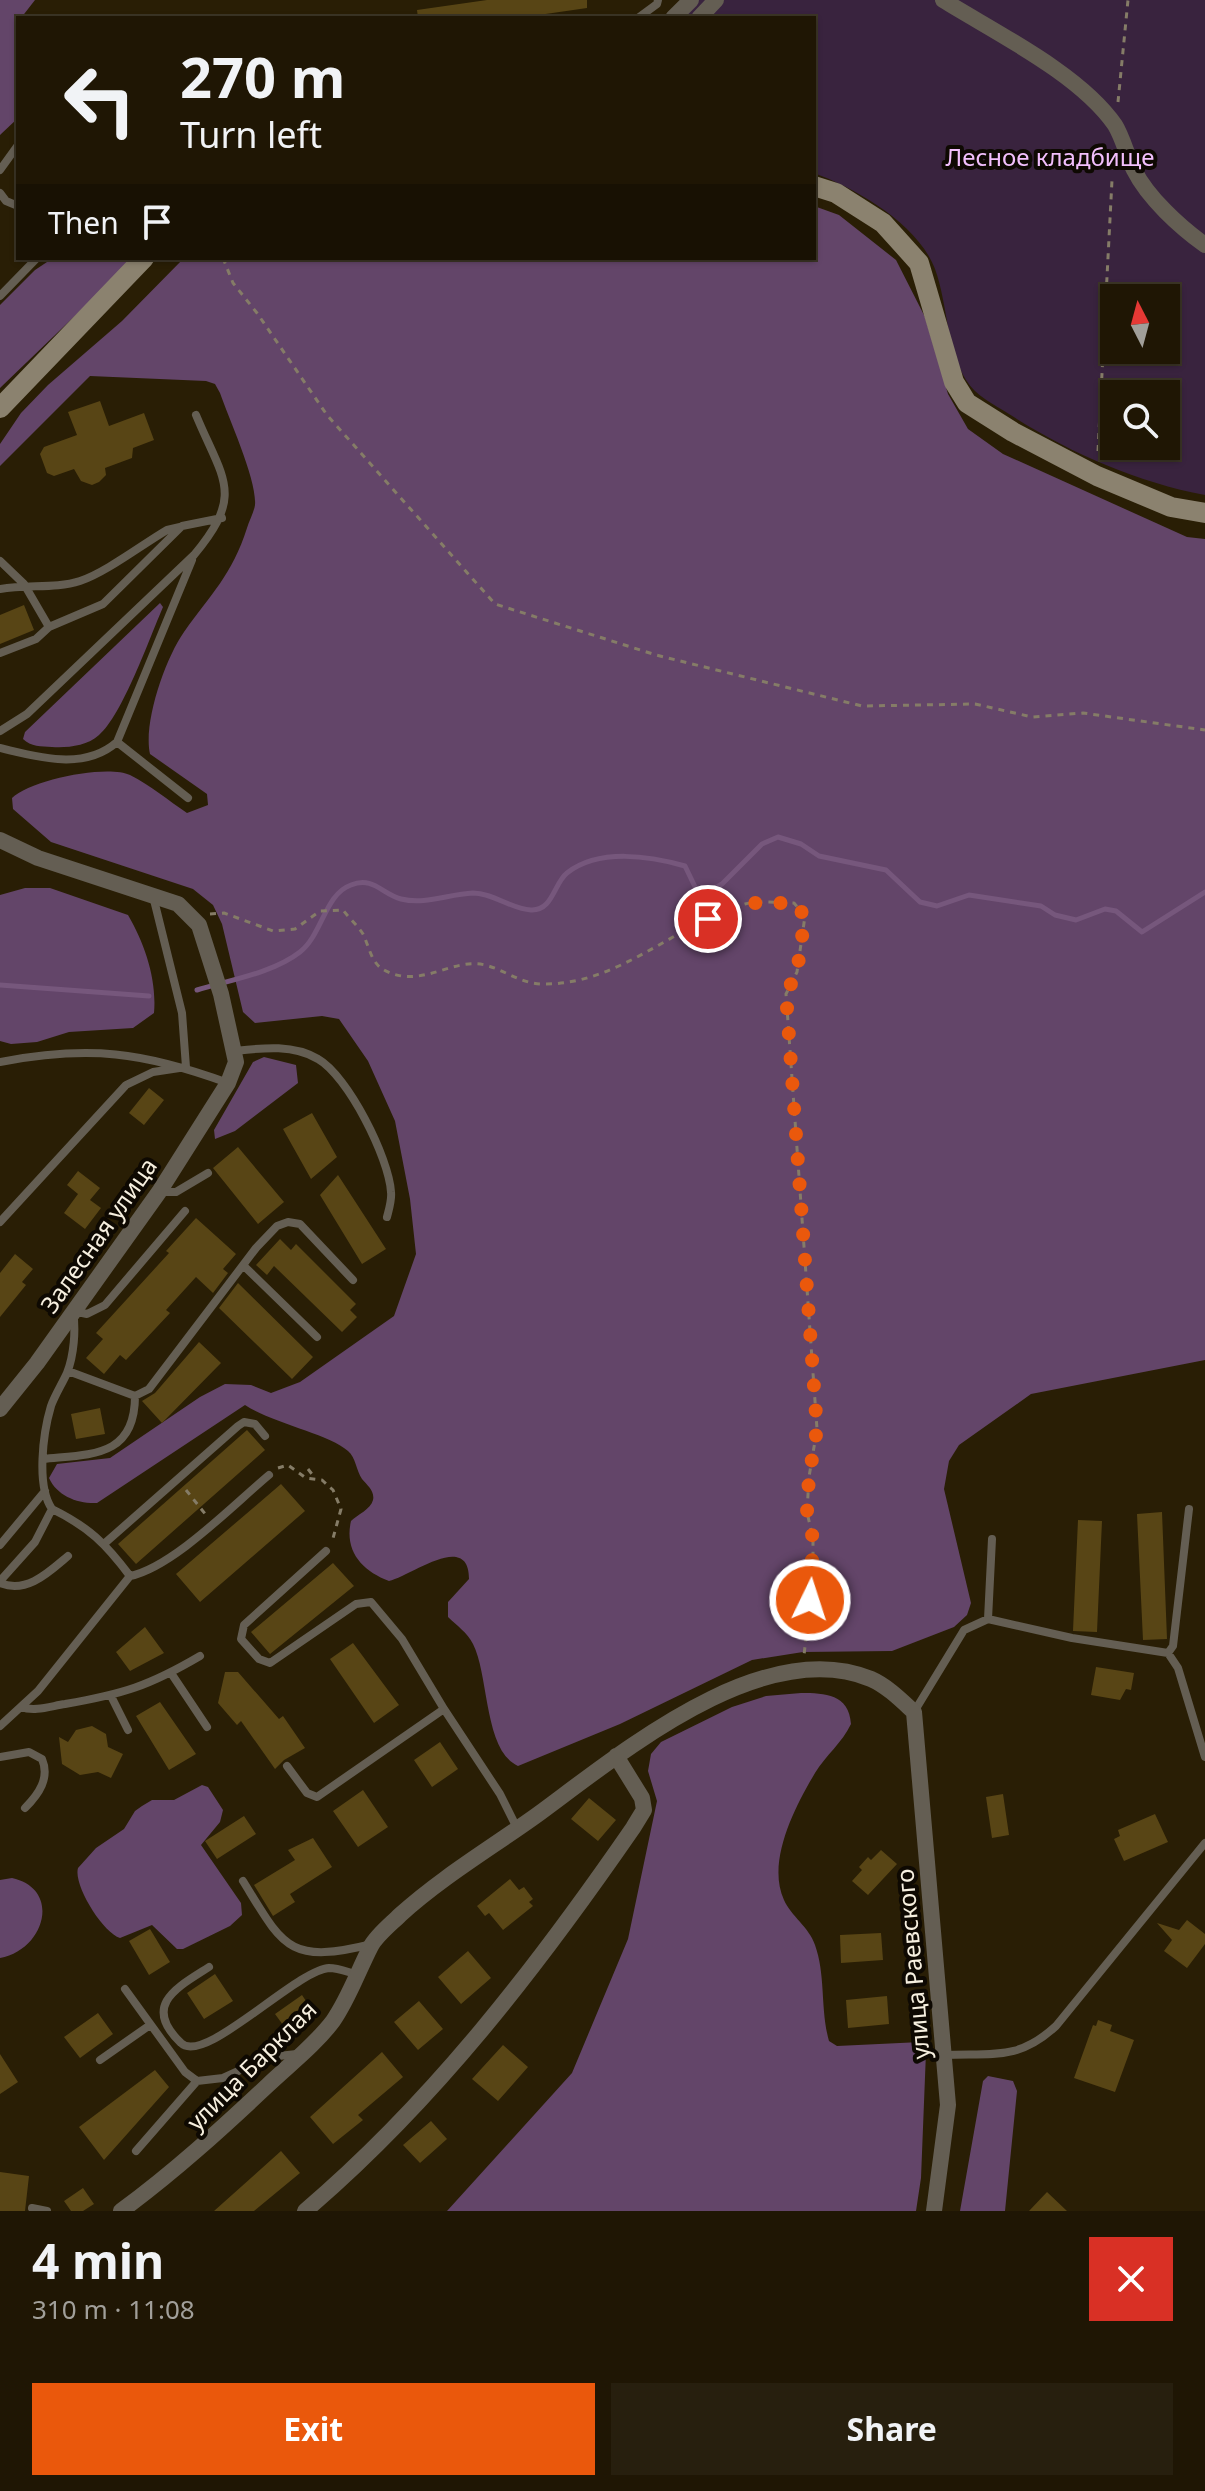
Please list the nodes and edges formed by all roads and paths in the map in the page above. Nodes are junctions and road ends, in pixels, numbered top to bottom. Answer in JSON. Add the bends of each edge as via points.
{"nodes":[{"id":1,"x":658,"y":0,"type":"edge"},
{"id":2,"x":691,"y":0,"type":"edge"},
{"id":3,"x":716,"y":0,"type":"edge"},
{"id":4,"x":943,"y":0,"type":"edge"},
{"id":5,"x":1128,"y":0,"type":"edge"},
{"id":6,"x":641,"y":16,"type":"edge"},
{"id":7,"x":675,"y":16,"type":"edge"},
{"id":8,"x":701,"y":16,"type":"edge"},
{"id":9,"x":1116,"y":126,"type":"junction"},
{"id":10,"x":16,"y":147,"type":"edge"},
{"id":11,"x":0,"y":170,"type":"edge"},
{"id":12,"x":1112,"y":180,"type":"dead end"},
{"id":13,"x":816,"y":187,"type":"edge"},
{"id":14,"x":0,"y":193,"type":"edge"},
{"id":15,"x":16,"y":205,"type":"edge"},
{"id":16,"x":1205,"y":245,"type":"edge"},
{"id":17,"x":35,"y":260,"type":"edge"},
{"id":18,"x":142,"y":260,"type":"edge"},
{"id":19,"x":224,"y":260,"type":"edge"},
{"id":20,"x":0,"y":296,"type":"edge"},
{"id":21,"x":0,"y":408,"type":"edge"},
{"id":22,"x":196,"y":415,"type":"dead end"},
{"id":23,"x":1098,"y":451,"type":"dead end"},
{"id":24,"x":1205,"y":513,"type":"edge"},
{"id":25,"x":222,"y":518,"type":"junction"},
{"id":26,"x":182,"y":526,"type":"junction"},
{"id":27,"x":194,"y":555,"type":"junction"},
{"id":28,"x":0,"y":561,"type":"edge"},
{"id":29,"x":24,"y":584,"type":"junction"},
{"id":30,"x":0,"y":589,"type":"edge"},
{"id":31,"x":49,"y":627,"type":"junction"},
{"id":32,"x":0,"y":653,"type":"edge"},
{"id":33,"x":1205,"y":730,"type":"edge"},
{"id":34,"x":0,"y":731,"type":"edge"},
{"id":35,"x":117,"y":742,"type":"junction"},
{"id":36,"x":0,"y":748,"type":"edge"},
{"id":37,"x":188,"y":798,"type":"dead end"},
{"id":38,"x":0,"y":840,"type":"edge"},
{"id":39,"x":153,"y":895,"type":"junction"},
{"id":40,"x":194,"y":920,"type":"junction"},
{"id":41,"x":234,"y":1051,"type":"junction"},
{"id":42,"x":0,"y":1062,"type":"edge"},
{"id":43,"x":186,"y":1067,"type":"junction"},
{"id":44,"x":228,"y":1083,"type":"junction"},
{"id":45,"x":208,"y":1173,"type":"dead end"},
{"id":46,"x":159,"y":1192,"type":"junction"},
{"id":47,"x":185,"y":1211,"type":"dead end"},
{"id":48,"x":387,"y":1217,"type":"dead end"},
{"id":49,"x":0,"y":1222,"type":"edge"},
{"id":50,"x":244,"y":1266,"type":"junction"},
{"id":51,"x":353,"y":1280,"type":"dead end"},
{"id":52,"x":73,"y":1311,"type":"junction"},
{"id":53,"x":317,"y":1337,"type":"dead end"},
{"id":54,"x":68,"y":1371,"type":"junction"},
{"id":55,"x":135,"y":1396,"type":"junction"},
{"id":56,"x":0,"y":1409,"type":"edge"},
{"id":57,"x":265,"y":1436,"type":"dead end"},
{"id":58,"x":43,"y":1459,"type":"junction"},
{"id":59,"x":308,"y":1469,"type":"dead end"},
{"id":60,"x":269,"y":1475,"type":"joint"},
{"id":61,"x":176,"y":1477,"type":"junction"},
{"id":62,"x":315,"y":1478,"type":"junction"},
{"id":63,"x":45,"y":1491,"type":"junction"},
{"id":64,"x":52,"y":1509,"type":"junction"},
{"id":65,"x":1189,"y":1509,"type":"dead end"},
{"id":66,"x":212,"y":1522,"type":"junction"},
{"id":67,"x":992,"y":1539,"type":"dead end"},
{"id":68,"x":105,"y":1543,"type":"junction"},
{"id":69,"x":0,"y":1545,"type":"edge"},
{"id":70,"x":326,"y":1551,"type":"joint"},
{"id":71,"x":68,"y":1556,"type":"dead end"},
{"id":72,"x":130,"y":1576,"type":"junction"},
{"id":73,"x":0,"y":1582,"type":"edge"},
{"id":74,"x":988,"y":1619,"type":"junction"},
{"id":75,"x":1168,"y":1653,"type":"junction"},
{"id":76,"x":200,"y":1656,"type":"dead end"},
{"id":77,"x":807,"y":1670,"type":"junction"},
{"id":78,"x":171,"y":1673,"type":"junction"},
{"id":79,"x":111,"y":1696,"type":"junction"},
{"id":80,"x":21,"y":1707,"type":"junction"},
{"id":81,"x":444,"y":1709,"type":"junction"},
{"id":82,"x":914,"y":1712,"type":"junction"},
{"id":83,"x":0,"y":1726,"type":"edge"},
{"id":84,"x":207,"y":1727,"type":"dead end"},
{"id":85,"x":128,"y":1730,"type":"dead end"},
{"id":86,"x":616,"y":1756,"type":"junction"},
{"id":87,"x":0,"y":1757,"type":"edge"},
{"id":88,"x":1205,"y":1757,"type":"edge"},
{"id":89,"x":287,"y":1766,"type":"dead end"},
{"id":90,"x":25,"y":1808,"type":"dead end"},
{"id":91,"x":518,"y":1829,"type":"junction"},
{"id":92,"x":1205,"y":1843,"type":"edge"},
{"id":93,"x":243,"y":1881,"type":"dead end"},
{"id":94,"x":372,"y":1944,"type":"junction"},
{"id":95,"x":209,"y":1967,"type":"dead end"},
{"id":96,"x":360,"y":1975,"type":"junction"},
{"id":97,"x":125,"y":1989,"type":"dead end"},
{"id":98,"x":150,"y":2025,"type":"junction"},
{"id":99,"x":302,"y":2053,"type":"junction"},
{"id":100,"x":944,"y":2055,"type":"junction"},
{"id":101,"x":100,"y":2060,"type":"dead end"},
{"id":102,"x":197,"y":2081,"type":"junction"},
{"id":103,"x":136,"y":2151,"type":"dead end"},
{"id":104,"x":32,"y":2208,"type":"dead end"},
{"id":105,"x":47,"y":2211,"type":"edge"},
{"id":106,"x":121,"y":2211,"type":"edge"},
{"id":107,"x":305,"y":2211,"type":"edge"},
{"id":108,"x":934,"y":2211,"type":"edge"}],
"edges":[{"from":1,"to":6,"type":"lane"},
{"from":2,"to":7,"type":"street"},
{"from":3,"to":8,"type":"street"},
{"from":4,"to":9,"type":"street","via":[[1047,63]]},
{"from":5,"to":9,"type":"path"},
{"from":9,"to":16,"type":"street","via":[[1142,183]]},
{"from":10,"to":11,"type":"lane"},
{"from":12,"to":23,"type":"path"},
{"from":13,"to":24,"type":"main road","via":[[883,223],[919,263],[954,382],[967,403],[1097,476],[1171,507]]},
{"from":14,"to":15,"type":"lane"},
{"from":17,"to":20,"type":"lane"},
{"from":18,"to":21,"type":"main road"},
{"from":19,"to":33,"type":"path","via":[[233,283],[327,415],[495,604],[656,655],[862,706],[975,704],[1032,717],[1083,713]]},
{"from":22,"to":25,"type":"lane","via":[[225,484]]},
{"from":25,"to":26,"type":"lane"},
{"from":25,"to":27,"type":"lane"},
{"from":26,"to":29,"type":"lane","via":[[83,580],[56,586]]},
{"from":26,"to":31,"type":"lane","via":[[103,604]]},
{"from":27,"to":34,"type":"lane","via":[[27,714]]},
{"from":27,"to":35,"type":"lane"},
{"from":28,"to":29,"type":"lane"},
{"from":29,"to":30,"type":"lane"},
{"from":29,"to":31,"type":"lane"},
{"from":31,"to":32,"type":"lane","via":[[36,639]]},
{"from":35,"to":36,"type":"lane","via":[[95,757],[64,760]]},
{"from":35,"to":37,"type":"lane"},
{"from":38,"to":39,"type":"street","via":[[38,858]]},
{"from":39,"to":40,"type":"street","via":[[178,904]]},
{"from":39,"to":43,"type":"lane","via":[[182,1013]]},
{"from":40,"to":41,"type":"street","name":"Залесная улица","via":[[215,971]]},
{"from":40,"to":77,"type":"path","via":[[224,913],[273,931],[295,929],[320,911],[343,910],[383,970],[417,978],[484,964],[540,984],[578,981],[629,962],[748,903],[794,903],[805,916],[797,972],[786,994],[817,1429],[807,1512],[813,1564],[803,1660]]},
{"from":41,"to":44,"type":"street","name":"Залесная улица"},
{"from":41,"to":48,"type":"lane","via":[[289,1049],[331,1068],[382,1158],[392,1194]]},
{"from":42,"to":43,"type":"lane","via":[[98,1051]]},
{"from":43,"to":44,"type":"lane"},
{"from":43,"to":49,"type":"lane","via":[[153,1072],[126,1085]]},
{"from":44,"to":46,"type":"street","name":"Залесная улица"},
{"from":45,"to":46,"type":"lane","via":[[176,1192]]},
{"from":46,"to":52,"type":"street","name":"Залесная улица"},
{"from":47,"to":52,"type":"lane","via":[[105,1305],[92,1313]]},
{"from":50,"to":51,"type":"lane","via":[[277,1226],[288,1222],[300,1224]]},
{"from":50,"to":53,"type":"lane"},
{"from":50,"to":55,"type":"lane","via":[[161,1377]]},
{"from":52,"to":54,"type":"lane"},
{"from":52,"to":56,"type":"street","name":"Залесная улица"},
{"from":54,"to":55,"type":"lane"},
{"from":54,"to":58,"type":"lane","via":[[52,1404]]},
{"from":55,"to":58,"type":"lane","via":[[125,1437],[115,1446],[106,1452]]},
{"from":57,"to":61,"type":"lane","via":[[255,1424],[244,1422]]},
{"from":58,"to":63,"type":"lane"},
{"from":59,"to":62,"type":"path"},
{"from":60,"to":62,"type":"path","via":[[288,1465]]},
{"from":60,"to":66,"type":"lane"},
{"from":61,"to":66,"type":"path"},
{"from":61,"to":68,"type":"lane"},
{"from":62,"to":70,"type":"path","via":[[333,1490],[341,1509]]},
{"from":63,"to":64,"type":"lane"},
{"from":63,"to":69,"type":"lane"},
{"from":64,"to":68,"type":"lane"},
{"from":64,"to":73,"type":"lane","via":[[35,1542]]},
{"from":65,"to":75,"type":"lane"},
{"from":66,"to":72,"type":"lane","via":[[159,1565]]},
{"from":67,"to":74,"type":"lane"},
{"from":68,"to":72,"type":"lane"},
{"from":70,"to":81,"type":"lane","via":[[244,1625],[241,1639],[270,1663],[356,1604],[371,1602],[402,1639]]},
{"from":71,"to":73,"type":"lane","via":[[32,1583]]},
{"from":72,"to":80,"type":"lane"},
{"from":74,"to":75,"type":"lane"},
{"from":74,"to":82,"type":"lane","via":[[964,1630]]},
{"from":75,"to":88,"type":"lane","via":[[1178,1668]]},
{"from":76,"to":78,"type":"lane"},
{"from":77,"to":82,"type":"street","name":"улица Барклая","via":[[872,1679]]},
{"from":77,"to":86,"type":"street","name":"улица Барклая","via":[[758,1679],[696,1705]]},
{"from":78,"to":79,"type":"lane"},
{"from":78,"to":84,"type":"lane"},
{"from":79,"to":80,"type":"lane"},
{"from":79,"to":85,"type":"lane"},
{"from":80,"to":83,"type":"lane"},
{"from":81,"to":89,"type":"lane","via":[[317,1797],[307,1793]]},
{"from":81,"to":91,"type":"lane"},
{"from":82,"to":100,"type":"street","name":"улица Раевского"},
{"from":86,"to":91,"type":"street","name":"улица Барклая"},
{"from":86,"to":107,"type":"street","via":[[642,1798],[644,1810],[633,1828],[510,1998],[369,2154]]},
{"from":87,"to":90,"type":"lane","via":[[17,1752],[42,1759],[43,1783]]},
{"from":91,"to":94,"type":"street","name":"улица Барклая","via":[[444,1879]]},
{"from":92,"to":100,"type":"lane","via":[[1038,2043],[1022,2051]]},
{"from":93,"to":94,"type":"lane","via":[[287,1946],[311,1951]]},
{"from":94,"to":96,"type":"street","name":"улица Барклая"},
{"from":95,"to":96,"type":"lane","via":[[166,1997],[162,2008],[168,2026],[189,2048],[233,2028],[319,1970]]},
{"from":96,"to":99,"type":"street","name":"улица Барклая","via":[[332,2023]]},
{"from":97,"to":98,"type":"lane"},
{"from":98,"to":101,"type":"lane"},
{"from":98,"to":102,"type":"lane"},
{"from":99,"to":102,"type":"lane","via":[[269,2057],[223,2078]]},
{"from":99,"to":106,"type":"street","name":"улица Барклая","via":[[179,2168]]},
{"from":100,"to":108,"type":"street","name":"улица Раевского","via":[[948,2105]]},
{"from":102,"to":103,"type":"lane"},
{"from":104,"to":105,"type":"lane"}]}
